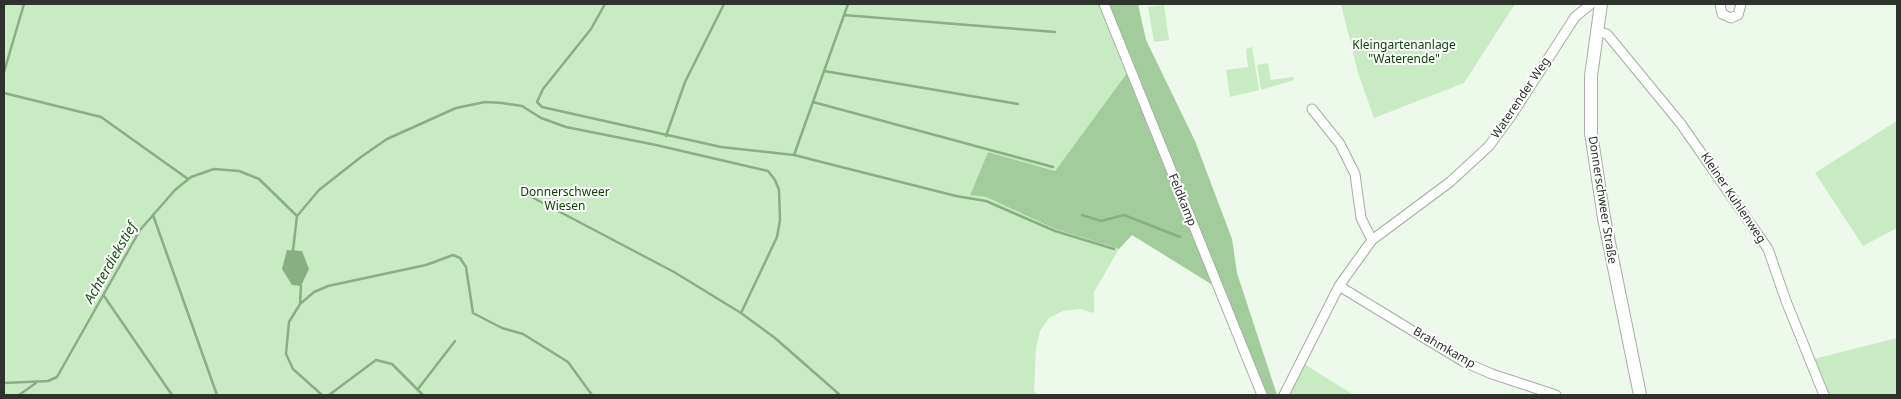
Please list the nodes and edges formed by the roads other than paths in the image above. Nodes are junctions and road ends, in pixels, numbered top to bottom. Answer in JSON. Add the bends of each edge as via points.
{"nodes":[{"id":1,"x":1104,"y":4,"type":"edge"},
{"id":2,"x":1591,"y":4,"type":"edge"},
{"id":3,"x":1601,"y":4,"type":"edge"},
{"id":4,"x":1720,"y":4,"type":"edge"},
{"id":5,"x":1741,"y":4,"type":"edge"},
{"id":6,"x":1596,"y":30,"type":"junction"},
{"id":7,"x":1312,"y":109,"type":"dead end"},
{"id":8,"x":1372,"y":240,"type":"junction"},
{"id":9,"x":1339,"y":286,"type":"junction"},
{"id":10,"x":1262,"y":395,"type":"edge"},
{"id":11,"x":1284,"y":395,"type":"edge"},
{"id":12,"x":1556,"y":395,"type":"edge"},
{"id":13,"x":1640,"y":395,"type":"edge"},
{"id":14,"x":1824,"y":395,"type":"edge"}],
"edges":[{"from":1,"to":10,"type":"street","name":"Feldkamp"},
{"from":2,"to":8,"type":"street","name":"Waterender Weg","via":[[1575,18],[1489,146],[1450,182]]},
{"from":3,"to":6,"type":"main road","name":"Donnerschweer Straße"},
{"from":4,"to":5,"type":"street","via":[[1722,14],[1731,18],[1738,15]]},
{"from":6,"to":13,"type":"main road","name":"Donnerschweer Straße","via":[[1590,76],[1591,133],[1604,218]]},
{"from":6,"to":14,"type":"street","name":"Kleiner Kuhlenweg","via":[[1607,34],[1681,124],[1768,249]]},
{"from":7,"to":8,"type":"street","via":[[1340,144],[1354,174],[1361,218]]},
{"from":8,"to":9,"type":"street","name":"Waterender Weg"},
{"from":9,"to":11,"type":"street","name":"Waterender Weg"},
{"from":9,"to":12,"type":"street","name":"Brahmkamp","via":[[1464,362]]}]}
